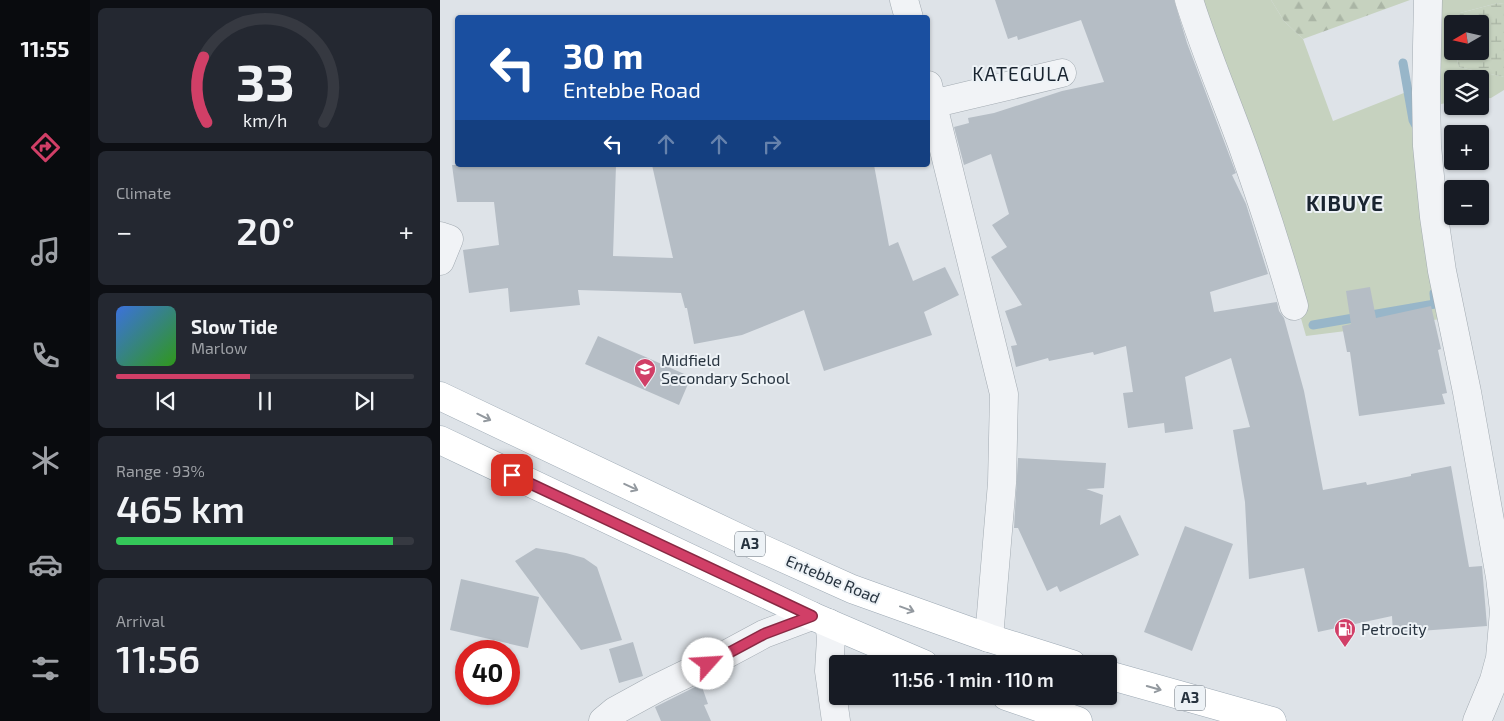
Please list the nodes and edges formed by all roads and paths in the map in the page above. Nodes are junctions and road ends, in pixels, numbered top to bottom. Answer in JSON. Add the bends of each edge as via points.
{"nodes":[{"id":1,"x":904,"y":0,"type":"edge"},
{"id":2,"x":1189,"y":0,"type":"edge"},
{"id":3,"x":1428,"y":0,"type":"edge"},
{"id":4,"x":908,"y":15,"type":"edge"},
{"id":5,"x":1062,"y":73,"type":"dead end"},
{"id":6,"x":930,"y":94,"type":"edge"},
{"id":7,"x":440,"y":236,"type":"edge"},
{"id":8,"x":440,"y":261,"type":"edge"},
{"id":9,"x":1294,"y":306,"type":"dead end"},
{"id":10,"x":440,"y":396,"type":"edge"},
{"id":11,"x":440,"y":440,"type":"edge"},
{"id":12,"x":1499,"y":546,"type":"edge"},
{"id":13,"x":821,"y":619,"type":"junction"},
{"id":14,"x":990,"y":638,"type":"junction"},
{"id":15,"x":903,"y":655,"type":"edge"},
{"id":16,"x":1044,"y":655,"type":"edge"},
{"id":17,"x":1117,"y":678,"type":"edge"},
{"id":18,"x":1032,"y":705,"type":"edge"},
{"id":19,"x":603,"y":721,"type":"edge"},
{"id":20,"x":836,"y":721,"type":"edge"},
{"id":21,"x":1078,"y":721,"type":"edge"},
{"id":22,"x":1272,"y":721,"type":"edge"},
{"id":23,"x":1477,"y":721,"type":"edge"}],
"edges":[{"from":1,"to":4,"type":"street"},
{"from":2,"to":9,"type":"street","via":[[1244,150]]},
{"from":3,"to":12,"type":"street","via":[[1427,146],[1434,217],[1442,271]]},
{"from":5,"to":6,"type":"street"},
{"from":6,"to":14,"type":"street","via":[[1004,394],[1002,483]]},
{"from":7,"to":8,"type":"street","via":[[449,239]]},
{"from":10,"to":14,"type":"main road","name":"Entebbe Road","number":"A3","one_way":true,"via":[[852,589]]},
{"from":11,"to":13,"type":"main road","number":"A3"},
{"from":12,"to":23,"type":"street","via":[[1504,611],[1500,658]]},
{"from":13,"to":15,"type":"main road","number":"A3"},
{"from":13,"to":19,"type":"street","via":[[764,634],[657,688]]},
{"from":13,"to":20,"type":"street","via":[[831,638],[829,671]]},
{"from":14,"to":16,"type":"main road","name":"Entebbe Road","number":"A3"},
{"from":17,"to":22,"type":"main road","number":"A3","one_way":true},
{"from":18,"to":21,"type":"main road"}]}
